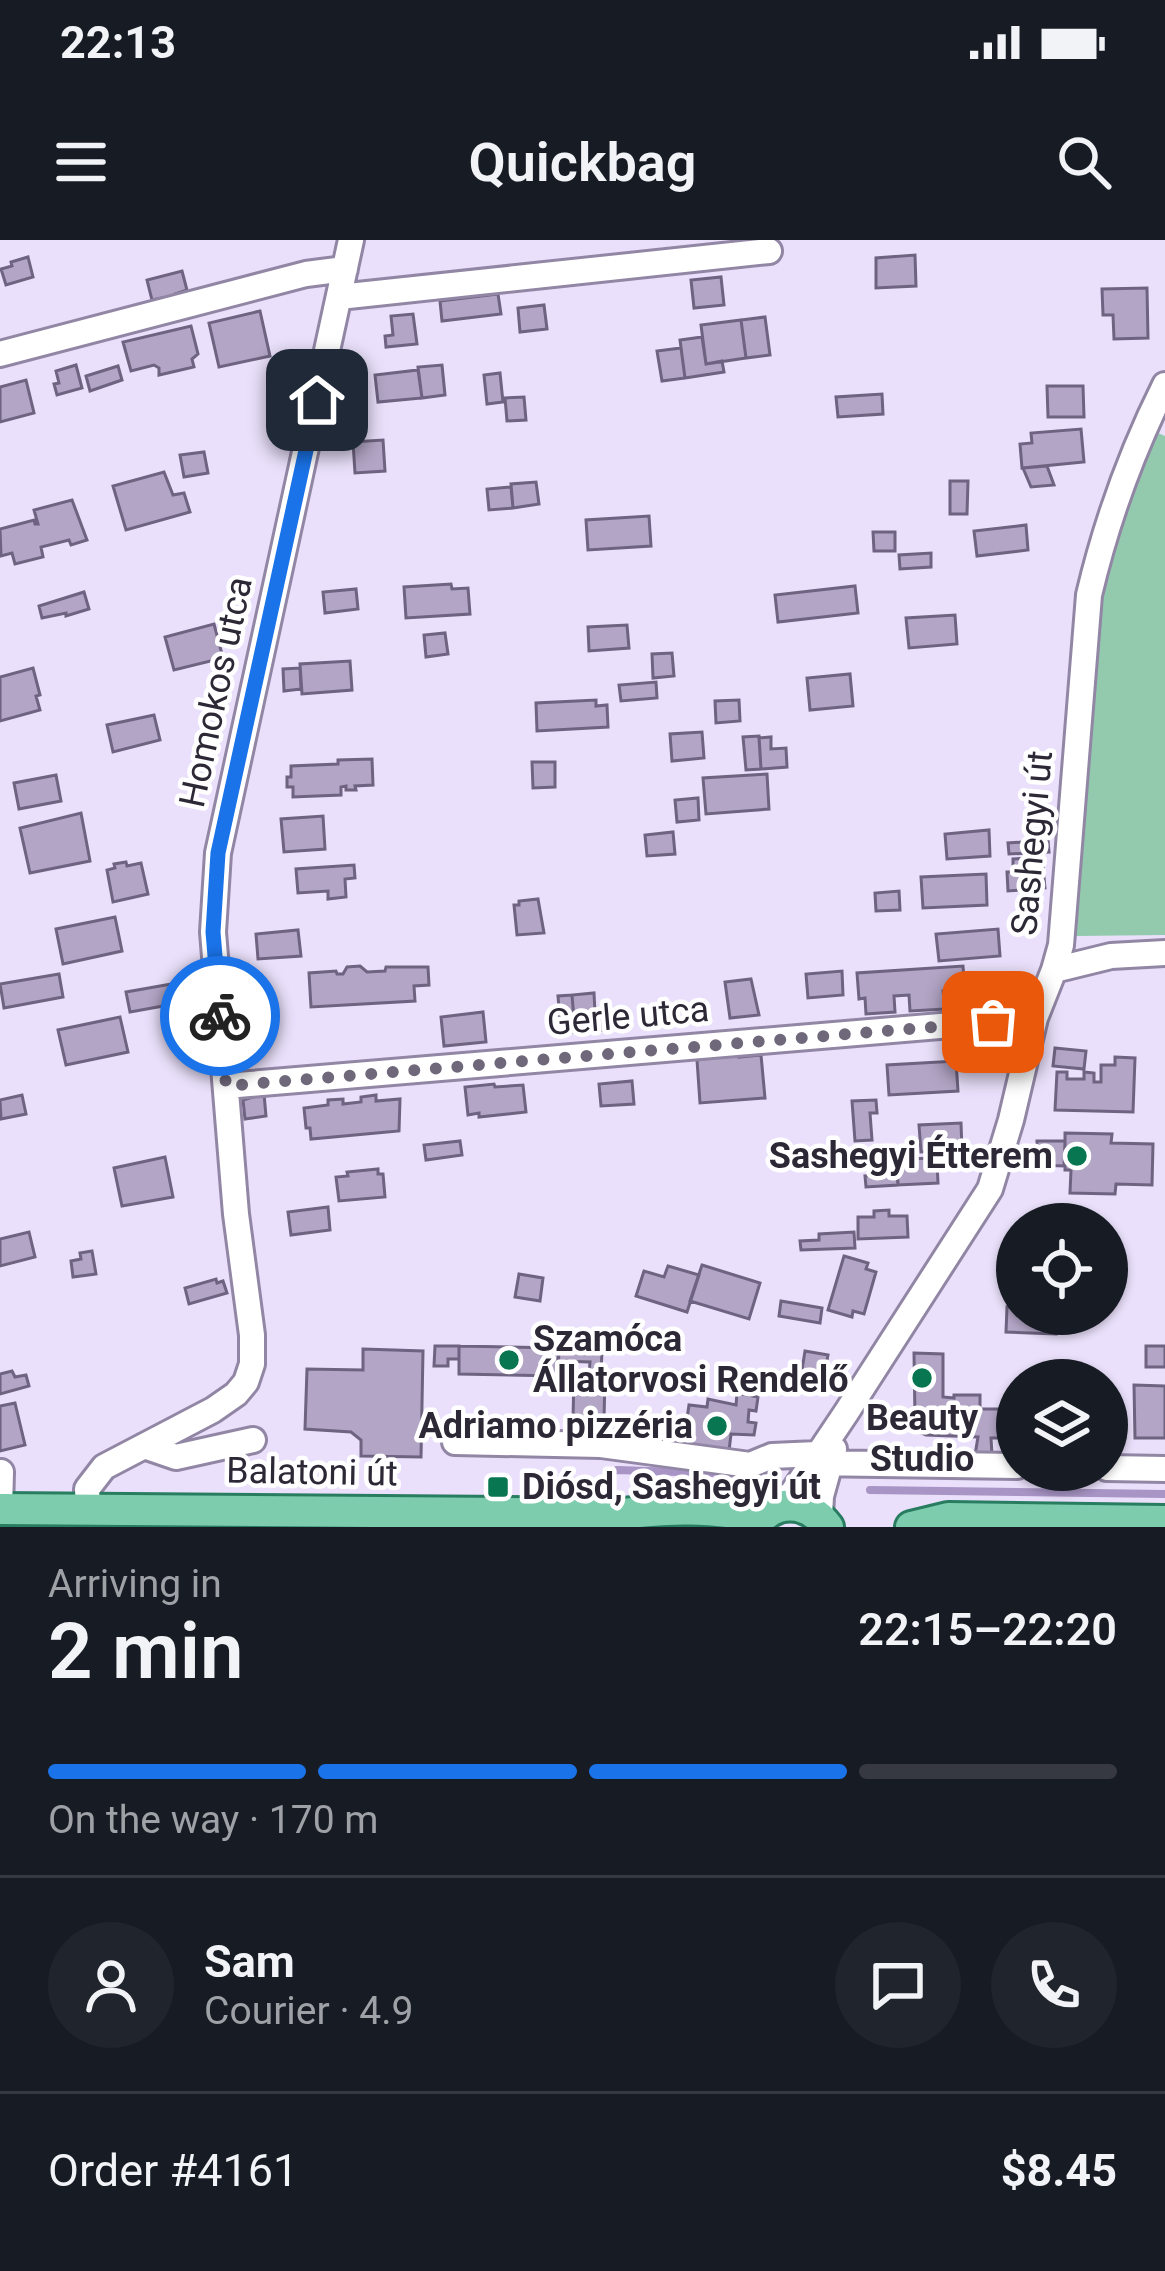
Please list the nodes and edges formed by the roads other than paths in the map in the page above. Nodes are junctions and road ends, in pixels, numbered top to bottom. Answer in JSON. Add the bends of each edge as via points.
{"nodes":[{"id":1,"x":351,"y":240,"type":"edge"},
{"id":2,"x":769,"y":251,"type":"dead end"},
{"id":3,"x":345,"y":268,"type":"junction"},
{"id":4,"x":339,"y":297,"type":"junction"},
{"id":5,"x":0,"y":354,"type":"edge"},
{"id":6,"x":1165,"y":385,"type":"edge"},
{"id":7,"x":1154,"y":435,"type":"edge"},
{"id":8,"x":1165,"y":953,"type":"edge"},
{"id":9,"x":1054,"y":970,"type":"junction"},
{"id":10,"x":1035,"y":1018,"type":"junction"},
{"id":11,"x":226,"y":1086,"type":"junction"},
{"id":12,"x":253,"y":1440,"type":"dead end"},
{"id":13,"x":455,"y":1442,"type":"dead end"},
{"id":14,"x":144,"y":1446,"type":"junction"},
{"id":15,"x":819,"y":1461,"type":"junction"},
{"id":16,"x":996,"y":1465,"type":"edge"},
{"id":17,"x":1128,"y":1468,"type":"edge"},
{"id":18,"x":1165,"y":1468,"type":"edge"},
{"id":19,"x":1,"y":1472,"type":"edge"},
{"id":20,"x":0,"y":1508,"type":"edge"},
{"id":21,"x":88,"y":1509,"type":"junction"},
{"id":22,"x":623,"y":1514,"type":"junction"},
{"id":23,"x":764,"y":1517,"type":"edge"},
{"id":24,"x":824,"y":1521,"type":"edge"},
{"id":25,"x":1165,"y":1521,"type":"edge"},
{"id":26,"x":995,"y":1523,"type":"edge"},
{"id":27,"x":670,"y":1527,"type":"edge"},
{"id":28,"x":911,"y":1527,"type":"edge"}],
"edges":[{"from":1,"to":3,"type":"street","name":"Homokos utca"},
{"from":2,"to":4,"type":"street"},
{"from":3,"to":4,"type":"street","name":"Homokos utca"},
{"from":3,"to":5,"type":"street"},
{"from":4,"to":11,"type":"street","name":"Homokos utca","via":[[218,853],[213,932]]},
{"from":6,"to":7,"type":"street","name":"Sashegyi út"},
{"from":7,"to":9,"type":"street","name":"Sashegyi út","via":[[1101,544],[1089,595]]},
{"from":8,"to":9,"type":"street"},
{"from":9,"to":10,"type":"street","name":"Sashegyi út"},
{"from":10,"to":11,"type":"street","name":"Gerle utca"},
{"from":10,"to":15,"type":"street","name":"Sashegyi út","via":[[990,1189]]},
{"from":11,"to":14,"type":"street","name":"Homokos utca","via":[[252,1364],[236,1394]]},
{"from":12,"to":14,"type":"street","via":[[176,1457]]},
{"from":13,"to":15,"type":"street","via":[[601,1445],[750,1466],[772,1456]]},
{"from":14,"to":21,"type":"street","name":"Homokos utca","via":[[104,1467],[87,1489]]},
{"from":15,"to":16,"type":"street"},
{"from":15,"to":23,"type":"street","name":"Sashegyi út"},
{"from":15,"to":24,"type":"street","name":"Sashegyi út"},
{"from":17,"to":18,"type":"street"},
{"from":19,"to":20,"type":"street"},
{"from":20,"to":21,"type":"main road","name":"Balatoni út"},
{"from":21,"to":22,"type":"main road","name":"Balatoni út"},
{"from":22,"to":23,"type":"main road","name":"Balatoni út","via":[[669,1508]]},
{"from":22,"to":27,"type":"main road","name":"Balatoni út"},
{"from":23,"to":24,"type":"main road","name":"Balatoni út","via":[[800,1505]]},
{"from":25,"to":26,"type":"main road"},
{"from":26,"to":28,"type":"main road","via":[[948,1518]]}]}
